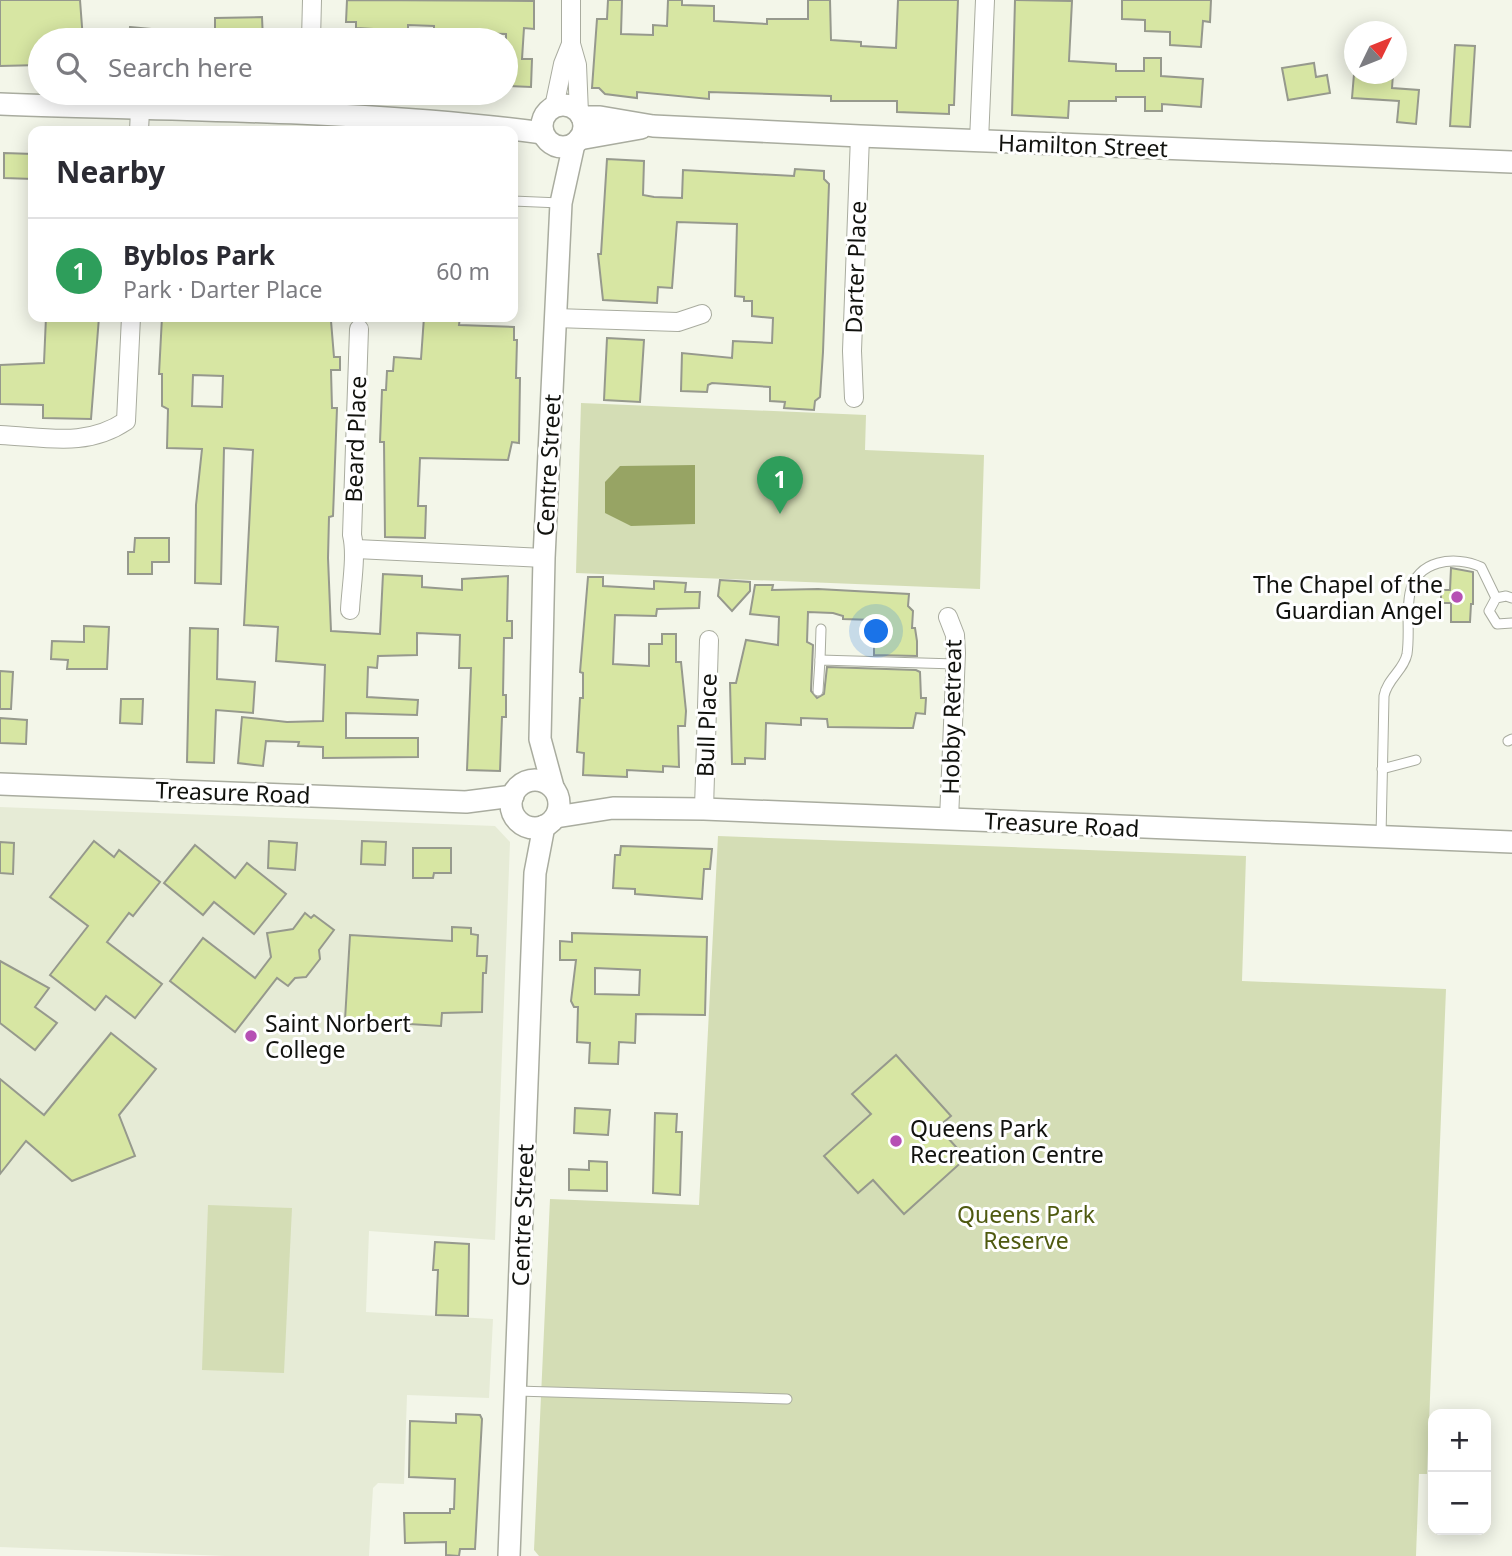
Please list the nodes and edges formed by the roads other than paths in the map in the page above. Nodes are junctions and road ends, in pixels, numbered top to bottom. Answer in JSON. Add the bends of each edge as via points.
{"nodes":[{"id":1,"x":313,"y":0,"type":"edge"},
{"id":2,"x":571,"y":0,"type":"edge"},
{"id":3,"x":985,"y":0,"type":"edge"},
{"id":4,"x":312,"y":28,"type":"edge"},
{"id":5,"x":571,"y":44,"type":"junction"},
{"id":6,"x":0,"y":104,"type":"edge"},
{"id":7,"x":261,"y":105,"type":"edge"},
{"id":8,"x":325,"y":105,"type":"edge"},
{"id":9,"x":140,"y":110,"type":"junction"},
{"id":10,"x":580,"y":115,"type":"junction"},
{"id":11,"x":139,"y":126,"type":"edge"},
{"id":12,"x":548,"y":126,"type":"junction"},
{"id":13,"x":653,"y":126,"type":"junction"},
{"id":14,"x":860,"y":136,"type":"junction"},
{"id":15,"x":979,"y":141,"type":"junction"},
{"id":16,"x":577,"y":142,"type":"junction"},
{"id":17,"x":1512,"y":162,"type":"edge"},
{"id":18,"x":563,"y":197,"type":"junction"},
{"id":19,"x":518,"y":201,"type":"edge"},
{"id":20,"x":702,"y":314,"type":"dead end"},
{"id":21,"x":555,"y":318,"type":"junction"},
{"id":22,"x":131,"y":322,"type":"edge"},
{"id":23,"x":359,"y":329,"type":"dead end"},
{"id":24,"x":855,"y":398,"type":"dead end"},
{"id":25,"x":0,"y":435,"type":"edge"},
{"id":26,"x":356,"y":549,"type":"junction"},
{"id":27,"x":544,"y":558,"type":"junction"},
{"id":28,"x":1496,"y":598,"type":"junction"},
{"id":29,"x":1512,"y":598,"type":"edge"},
{"id":30,"x":350,"y":610,"type":"dead end"},
{"id":31,"x":948,"y":617,"type":"dead end"},
{"id":32,"x":1512,"y":623,"type":"edge"},
{"id":33,"x":821,"y":629,"type":"dead end"},
{"id":34,"x":709,"y":640,"type":"dead end"},
{"id":35,"x":820,"y":660,"type":"junction"},
{"id":36,"x":956,"y":664,"type":"junction"},
{"id":37,"x":818,"y":691,"type":"dead end"},
{"id":38,"x":540,"y":739,"type":"junction"},
{"id":39,"x":1416,"y":760,"type":"dead end"},
{"id":40,"x":1382,"y":769,"type":"junction"},
{"id":41,"x":0,"y":783,"type":"edge"},
{"id":42,"x":555,"y":791,"type":"junction"},
{"id":43,"x":613,"y":808,"type":"junction"},
{"id":44,"x":704,"y":809,"type":"junction"},
{"id":45,"x":529,"y":810,"type":"junction"},
{"id":46,"x":949,"y":818,"type":"junction"},
{"id":47,"x":1381,"y":839,"type":"junction"},
{"id":48,"x":1512,"y":842,"type":"edge"},
{"id":49,"x":515,"y":1391,"type":"junction"},
{"id":50,"x":787,"y":1399,"type":"dead end"},
{"id":51,"x":509,"y":1556,"type":"edge"}],
"edges":[{"from":1,"to":4,"type":"street"},
{"from":2,"to":5,"type":"street","name":"Centre Street"},
{"from":3,"to":15,"type":"street"},
{"from":5,"to":10,"type":"street","name":"Centre Street"},
{"from":5,"to":12,"type":"street","name":"Centre Street"},
{"from":6,"to":9,"type":"street"},
{"from":7,"to":9,"type":"street"},
{"from":8,"to":12,"type":"street","via":[[470,123]]},
{"from":9,"to":11,"type":"street"},
{"from":10,"to":12,"type":"street","via":[[567,106]]},
{"from":10,"to":13,"type":"street","name":"Hamilton Street"},
{"from":10,"to":16,"type":"street","via":[[584,128]]},
{"from":12,"to":16,"type":"street","via":[[563,147]]},
{"from":12,"to":18,"type":"street","name":"Centre Street"},
{"from":13,"to":14,"type":"street","name":"Hamilton Street"},
{"from":13,"to":16,"type":"street","name":"Hamilton Street"},
{"from":14,"to":15,"type":"street","name":"Hamilton Street"},
{"from":14,"to":24,"type":"street","name":"Darter Place","via":[[852,351]]},
{"from":15,"to":17,"type":"street","name":"Hamilton Street"},
{"from":16,"to":18,"type":"street","name":"Centre Street"},
{"from":18,"to":19,"type":"lane"},
{"from":18,"to":21,"type":"street","name":"Centre Street"},
{"from":20,"to":21,"type":"street","via":[[678,322]]},
{"from":21,"to":27,"type":"street","name":"Centre Street"},
{"from":22,"to":25,"type":"street","via":[[126,421],[108,433],[83,439]]},
{"from":23,"to":26,"type":"street","name":"Beard Place","via":[[352,535]]},
{"from":26,"to":27,"type":"street"},
{"from":26,"to":30,"type":"street","name":"Beard Place"},
{"from":27,"to":38,"type":"street","name":"Centre Street"},
{"from":28,"to":29,"type":"lane"},
{"from":28,"to":32,"type":"lane","via":[[1489,611],[1493,621]]},
{"from":28,"to":40,"type":"lane","via":[[1481,567],[1472,563],[1431,564],[1414,581],[1406,659],[1389,680],[1384,696]]},
{"from":31,"to":36,"type":"street","name":"Hobby Retreat","via":[[955,635]]},
{"from":33,"to":35,"type":"lane"},
{"from":34,"to":44,"type":"street","name":"Bull Place"},
{"from":35,"to":36,"type":"lane"},
{"from":35,"to":37,"type":"lane"},
{"from":36,"to":46,"type":"street","name":"Hobby Retreat"},
{"from":38,"to":42,"type":"street","name":"Centre Street"},
{"from":38,"to":45,"type":"street","name":"Centre Street"},
{"from":39,"to":40,"type":"lane"},
{"from":40,"to":47,"type":"lane"},
{"from":41,"to":45,"type":"street","name":"Treasure Road","via":[[466,802]]},
{"from":42,"to":43,"type":"street","name":"Treasure Road"},
{"from":42,"to":45,"type":"street","name":"Centre Street","via":[[559,810]]},
{"from":42,"to":45,"type":"street","name":"Treasure Road","via":[[539,780]]},
{"from":43,"to":44,"type":"street","name":"Treasure Road"},
{"from":43,"to":45,"type":"street","name":"Treasure Road"},
{"from":44,"to":46,"type":"street","name":"Treasure Road"},
{"from":45,"to":49,"type":"street","name":"Centre Street","via":[[535,873]]},
{"from":46,"to":47,"type":"street","name":"Treasure Road"},
{"from":47,"to":48,"type":"street","name":"Treasure Road"},
{"from":49,"to":50,"type":"lane"},
{"from":49,"to":51,"type":"street","name":"Centre Street"}]}
